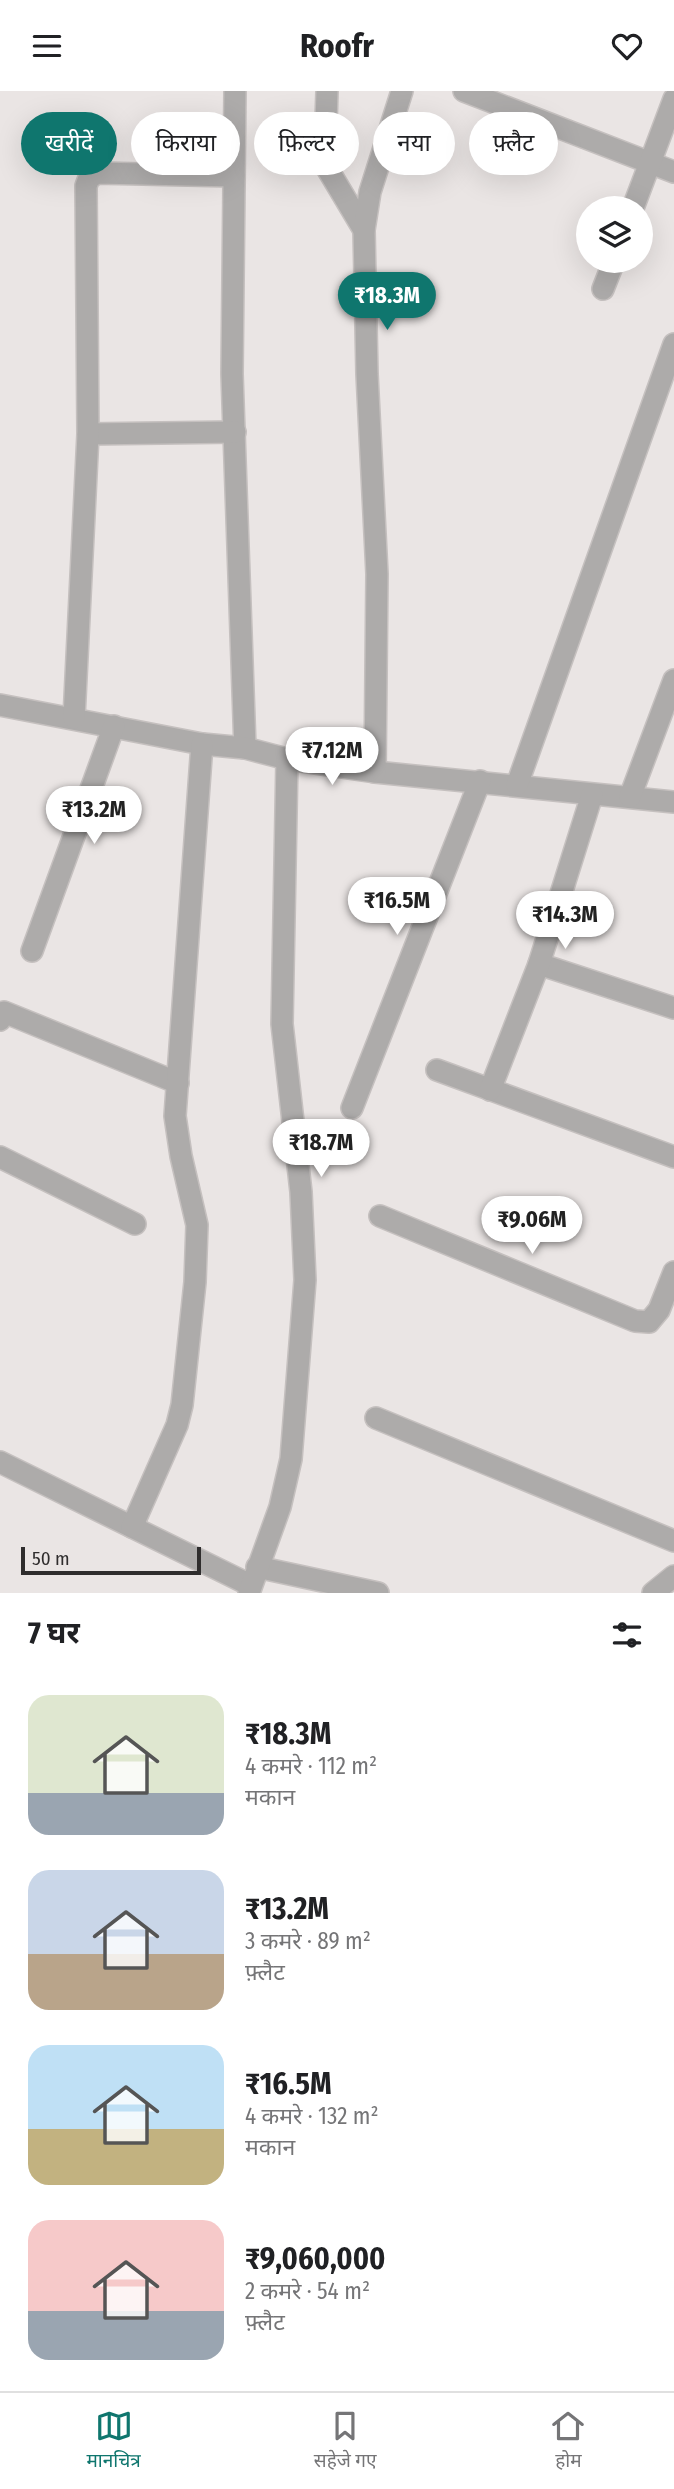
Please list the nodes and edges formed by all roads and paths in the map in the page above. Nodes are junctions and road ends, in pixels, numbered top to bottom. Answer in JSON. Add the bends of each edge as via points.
{"nodes":[{"id":1,"x":234,"y":91,"type":"edge"},
{"id":2,"x":327,"y":91,"type":"edge"},
{"id":3,"x":402,"y":91,"type":"edge"},
{"id":4,"x":464,"y":91,"type":"edge"},
{"id":5,"x":674,"y":99,"type":"edge"},
{"id":6,"x":650,"y":163,"type":"junction"},
{"id":7,"x":674,"y":172,"type":"edge"},
{"id":8,"x":234,"y":176,"type":"junction"},
{"id":9,"x":638,"y":196,"type":"edge"},
{"id":10,"x":364,"y":230,"type":"junction"},
{"id":11,"x":609,"y":273,"type":"edge"},
{"id":12,"x":603,"y":289,"type":"dead end"},
{"id":13,"x":674,"y":344,"type":"edge"},
{"id":14,"x":235,"y":432,"type":"junction"},
{"id":15,"x":89,"y":433,"type":"junction"},
{"id":16,"x":674,"y":680,"type":"edge"},
{"id":17,"x":0,"y":705,"type":"edge"},
{"id":18,"x":670,"y":707,"type":"edge"},
{"id":19,"x":74,"y":718,"type":"junction"},
{"id":20,"x":114,"y":726,"type":"junction"},
{"id":21,"x":202,"y":744,"type":"junction"},
{"id":22,"x":245,"y":748,"type":"junction"},
{"id":23,"x":287,"y":759,"type":"junction"},
{"id":24,"x":374,"y":772,"type":"junction"},
{"id":25,"x":480,"y":781,"type":"junction"},
{"id":26,"x":517,"y":785,"type":"junction"},
{"id":27,"x":592,"y":795,"type":"junction"},
{"id":28,"x":630,"y":797,"type":"junction"},
{"id":29,"x":674,"y":802,"type":"edge"},
{"id":30,"x":32,"y":951,"type":"dead end"},
{"id":31,"x":539,"y":964,"type":"junction"},
{"id":32,"x":674,"y":1008,"type":"edge"},
{"id":33,"x":0,"y":1020,"type":"edge"},
{"id":34,"x":438,"y":1070,"type":"dead end"},
{"id":35,"x":178,"y":1083,"type":"junction"},
{"id":36,"x":491,"y":1090,"type":"junction"},
{"id":37,"x":352,"y":1108,"type":"dead end"},
{"id":38,"x":0,"y":1157,"type":"edge"},
{"id":39,"x":674,"y":1157,"type":"edge"},
{"id":40,"x":380,"y":1216,"type":"dead end"},
{"id":41,"x":135,"y":1224,"type":"dead end"},
{"id":42,"x":674,"y":1272,"type":"edge"},
{"id":43,"x":376,"y":1418,"type":"dead end"},
{"id":44,"x":0,"y":1462,"type":"edge"},
{"id":45,"x":132,"y":1527,"type":"junction"},
{"id":46,"x":672,"y":1534,"type":"edge"},
{"id":47,"x":674,"y":1576,"type":"edge"},
{"id":48,"x":252,"y":1582,"type":"edge"},
{"id":49,"x":378,"y":1593,"type":"edge"},
{"id":50,"x":653,"y":1593,"type":"edge"}],
"edges":[{"from":1,"to":8,"type":"street"},
{"from":2,"to":10,"type":"street","via":[[327,168]]},
{"from":3,"to":10,"type":"street","via":[[370,192]]},
{"from":4,"to":6,"type":"street"},
{"from":5,"to":6,"type":"street"},
{"from":6,"to":7,"type":"street"},
{"from":6,"to":9,"type":"street"},
{"from":8,"to":14,"type":"street"},
{"from":8,"to":15,"type":"street","via":[[97,173],[89,178]]},
{"from":10,"to":24,"type":"street","via":[[377,573]]},
{"from":11,"to":12,"type":"street"},
{"from":13,"to":26,"type":"street"},
{"from":14,"to":15,"type":"street"},
{"from":14,"to":22,"type":"street"},
{"from":15,"to":19,"type":"street"},
{"from":16,"to":18,"type":"street"},
{"from":17,"to":19,"type":"street"},
{"from":18,"to":28,"type":"street"},
{"from":19,"to":20,"type":"street"},
{"from":20,"to":21,"type":"street"},
{"from":20,"to":30,"type":"street"},
{"from":21,"to":22,"type":"street"},
{"from":21,"to":35,"type":"street"},
{"from":22,"to":23,"type":"street"},
{"from":23,"to":24,"type":"street"},
{"from":23,"to":48,"type":"street","via":[[282,1024],[300,1179],[305,1280],[291,1459]]},
{"from":24,"to":25,"type":"street"},
{"from":25,"to":26,"type":"street"},
{"from":25,"to":37,"type":"street"},
{"from":26,"to":27,"type":"street"},
{"from":27,"to":28,"type":"street"},
{"from":27,"to":31,"type":"street"},
{"from":28,"to":29,"type":"street"},
{"from":31,"to":32,"type":"street"},
{"from":31,"to":36,"type":"street"},
{"from":33,"to":35,"type":"street","via":[[4,1012]]},
{"from":34,"to":36,"type":"street"},
{"from":35,"to":45,"type":"street","via":[[177,1136],[197,1226],[195,1282],[177,1425]]},
{"from":36,"to":39,"type":"street"},
{"from":38,"to":41,"type":"street"},
{"from":40,"to":42,"type":"street","via":[[635,1321],[649,1322],[659,1310]]},
{"from":43,"to":46,"type":"street"},
{"from":44,"to":45,"type":"street"},
{"from":45,"to":48,"type":"street"},
{"from":47,"to":50,"type":"street"},
{"from":48,"to":49,"type":"street"}]}
